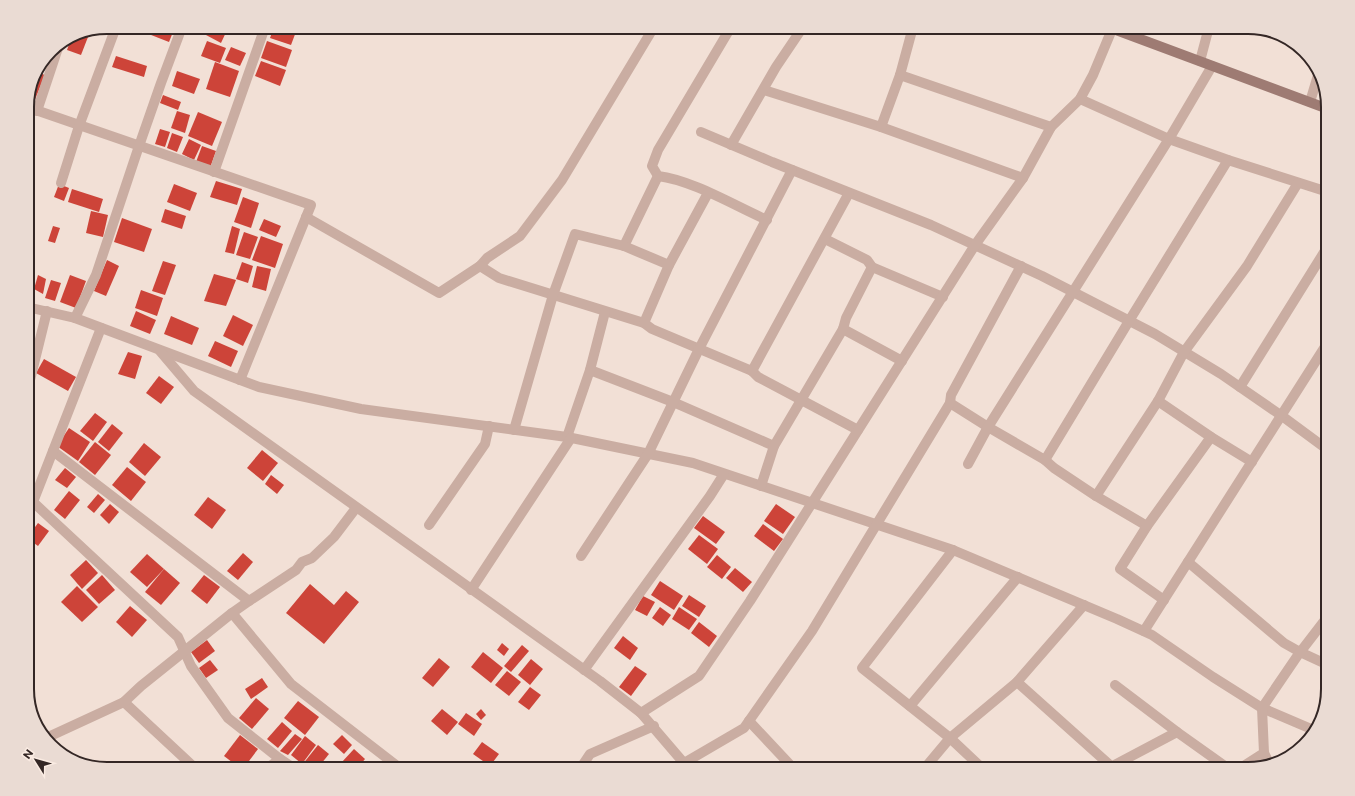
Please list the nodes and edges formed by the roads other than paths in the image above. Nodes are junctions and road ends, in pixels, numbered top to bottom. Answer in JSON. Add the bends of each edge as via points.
{"nodes":[{"id":1,"x":113,"y":34,"type":"edge"},
{"id":2,"x":179,"y":34,"type":"edge"},
{"id":3,"x":263,"y":34,"type":"edge"},
{"id":4,"x":650,"y":34,"type":"edge"},
{"id":5,"x":727,"y":34,"type":"edge"},
{"id":6,"x":799,"y":34,"type":"edge"},
{"id":7,"x":911,"y":34,"type":"edge"},
{"id":8,"x":1109,"y":34,"type":"edge"},
{"id":9,"x":1127,"y":34,"type":"edge"},
{"id":10,"x":1207,"y":34,"type":"edge"},
{"id":11,"x":53,"y":58,"type":"edge"},
{"id":12,"x":1200,"y":61,"type":"junction"},
{"id":13,"x":1212,"y":66,"type":"junction"},
{"id":14,"x":900,"y":75,"type":"junction"},
{"id":15,"x":1316,"y":81,"type":"edge"},
{"id":16,"x":764,"y":90,"type":"junction"},
{"id":17,"x":1080,"y":99,"type":"junction"},
{"id":18,"x":1310,"y":102,"type":"junction"},
{"id":19,"x":34,"y":104,"type":"edge"},
{"id":20,"x":1321,"y":106,"type":"edge"},
{"id":21,"x":34,"y":110,"type":"edge"},
{"id":22,"x":79,"y":126,"type":"junction"},
{"id":23,"x":881,"y":127,"type":"junction"},
{"id":24,"x":1051,"y":127,"type":"junction"},
{"id":25,"x":701,"y":132,"type":"dead end"},
{"id":26,"x":1169,"y":139,"type":"junction"},
{"id":27,"x":731,"y":145,"type":"junction"},
{"id":28,"x":139,"y":146,"type":"junction"},
{"id":29,"x":1228,"y":160,"type":"junction"},
{"id":30,"x":792,"y":170,"type":"junction"},
{"id":31,"x":214,"y":172,"type":"junction"},
{"id":32,"x":658,"y":176,"type":"junction"},
{"id":33,"x":1023,"y":178,"type":"junction"},
{"id":34,"x":61,"y":182,"type":"dead end"},
{"id":35,"x":1298,"y":183,"type":"junction"},
{"id":36,"x":1321,"y":190,"type":"edge"},
{"id":37,"x":708,"y":193,"type":"junction"},
{"id":38,"x":849,"y":193,"type":"junction"},
{"id":39,"x":306,"y":217,"type":"junction"},
{"id":40,"x":767,"y":220,"type":"junction"},
{"id":41,"x":825,"y":239,"type":"junction"},
{"id":42,"x":975,"y":245,"type":"junction"},
{"id":43,"x":624,"y":246,"type":"junction"},
{"id":44,"x":1321,"y":257,"type":"edge"},
{"id":45,"x":669,"y":264,"type":"junction"},
{"id":46,"x":480,"y":266,"type":"junction"},
{"id":47,"x":1021,"y":266,"type":"junction"},
{"id":48,"x":872,"y":267,"type":"junction"},
{"id":49,"x":1073,"y":292,"type":"junction"},
{"id":50,"x":553,"y":295,"type":"junction"},
{"id":51,"x":943,"y":297,"type":"junction"},
{"id":52,"x":34,"y":308,"type":"edge"},
{"id":53,"x":47,"y":311,"type":"junction"},
{"id":54,"x":605,"y":312,"type":"junction"},
{"id":55,"x":75,"y":318,"type":"junction"},
{"id":56,"x":1129,"y":321,"type":"junction"},
{"id":57,"x":644,"y":323,"type":"junction"},
{"id":58,"x":101,"y":328,"type":"junction"},
{"id":59,"x":843,"y":329,"type":"junction"},
{"id":60,"x":699,"y":349,"type":"junction"},
{"id":61,"x":158,"y":350,"type":"junction"},
{"id":62,"x":1184,"y":352,"type":"junction"},
{"id":63,"x":1321,"y":353,"type":"edge"},
{"id":64,"x":902,"y":360,"type":"junction"},
{"id":65,"x":34,"y":364,"type":"edge"},
{"id":66,"x":590,"y":370,"type":"junction"},
{"id":67,"x":752,"y":372,"type":"junction"},
{"id":68,"x":240,"y":380,"type":"junction"},
{"id":69,"x":1240,"y":387,"type":"junction"},
{"id":70,"x":802,"y":401,"type":"junction"},
{"id":71,"x":1158,"y":401,"type":"junction"},
{"id":72,"x":673,"y":402,"type":"junction"},
{"id":73,"x":950,"y":403,"type":"junction"},
{"id":74,"x":1282,"y":416,"type":"junction"},
{"id":75,"x":489,"y":426,"type":"junction"},
{"id":76,"x":988,"y":427,"type":"junction"},
{"id":77,"x":514,"y":430,"type":"junction"},
{"id":78,"x":858,"y":430,"type":"junction"},
{"id":79,"x":569,"y":437,"type":"junction"},
{"id":80,"x":1211,"y":437,"type":"junction"},
{"id":81,"x":1321,"y":445,"type":"edge"},
{"id":82,"x":774,"y":446,"type":"junction"},
{"id":83,"x":53,"y":451,"type":"junction"},
{"id":84,"x":648,"y":454,"type":"junction"},
{"id":85,"x":1045,"y":460,"type":"junction"},
{"id":86,"x":1252,"y":462,"type":"junction"},
{"id":87,"x":968,"y":464,"type":"dead end"},
{"id":88,"x":724,"y":474,"type":"junction"},
{"id":89,"x":761,"y":486,"type":"junction"},
{"id":90,"x":1096,"y":496,"type":"junction"},
{"id":91,"x":34,"y":499,"type":"edge"},
{"id":92,"x":34,"y":503,"type":"edge"},
{"id":93,"x":812,"y":503,"type":"junction"},
{"id":94,"x":356,"y":508,"type":"junction"},
{"id":95,"x":877,"y":524,"type":"junction"},
{"id":96,"x":429,"y":525,"type":"dead end"},
{"id":97,"x":1147,"y":526,"type":"junction"},
{"id":98,"x":953,"y":550,"type":"junction"},
{"id":99,"x":581,"y":556,"type":"dead end"},
{"id":100,"x":1188,"y":562,"type":"junction"},
{"id":101,"x":1018,"y":577,"type":"junction"},
{"id":102,"x":471,"y":590,"type":"junction"},
{"id":103,"x":1164,"y":600,"type":"junction"},
{"id":104,"x":249,"y":601,"type":"junction"},
{"id":105,"x":1084,"y":605,"type":"junction"},
{"id":106,"x":232,"y":613,"type":"junction"},
{"id":107,"x":1321,"y":625,"type":"edge"},
{"id":108,"x":1144,"y":631,"type":"junction"},
{"id":109,"x":184,"y":650,"type":"junction"},
{"id":110,"x":1300,"y":652,"type":"junction"},
{"id":111,"x":1321,"y":662,"type":"edge"},
{"id":112,"x":584,"y":670,"type":"junction"},
{"id":113,"x":1017,"y":682,"type":"junction"},
{"id":114,"x":1115,"y":685,"type":"dead end"},
{"id":115,"x":124,"y":702,"type":"junction"},
{"id":116,"x":910,"y":706,"type":"junction"},
{"id":117,"x":1262,"y":708,"type":"junction"},
{"id":118,"x":641,"y":712,"type":"junction"},
{"id":119,"x":749,"y":721,"type":"junction"},
{"id":120,"x":654,"y":726,"type":"junction"},
{"id":121,"x":1310,"y":728,"type":"edge"},
{"id":122,"x":1177,"y":732,"type":"junction"},
{"id":123,"x":51,"y":736,"type":"edge"},
{"id":124,"x":950,"y":738,"type":"junction"},
{"id":125,"x":1264,"y":753,"type":"junction"},
{"id":126,"x":280,"y":759,"type":"junction"},
{"id":127,"x":1267,"y":760,"type":"edge"},
{"id":128,"x":188,"y":762,"type":"edge"},
{"id":129,"x":276,"y":762,"type":"edge"},
{"id":130,"x":284,"y":762,"type":"edge"},
{"id":131,"x":392,"y":762,"type":"edge"},
{"id":132,"x":585,"y":762,"type":"edge"},
{"id":133,"x":683,"y":762,"type":"edge"},
{"id":134,"x":692,"y":762,"type":"edge"},
{"id":135,"x":787,"y":762,"type":"edge"},
{"id":136,"x":930,"y":762,"type":"edge"},
{"id":137,"x":976,"y":762,"type":"edge"},
{"id":138,"x":1103,"y":762,"type":"edge"},
{"id":139,"x":1120,"y":762,"type":"edge"},
{"id":140,"x":1219,"y":762,"type":"edge"},
{"id":141,"x":1250,"y":762,"type":"edge"}],
"edges":[{"from":1,"to":22,"type":"street"},
{"from":2,"to":28,"type":"street"},
{"from":3,"to":31,"type":"street"},
{"from":4,"to":46,"type":"street","via":[[562,180],[520,236],[487,258]]},
{"from":5,"to":32,"type":"street","via":[[658,150],[652,166]]},
{"from":6,"to":16,"type":"street"},
{"from":7,"to":14,"type":"street"},
{"from":8,"to":17,"type":"street","via":[[1093,75]]},
{"from":9,"to":12,"type":"street"},
{"from":10,"to":12,"type":"street"},
{"from":11,"to":19,"type":"street"},
{"from":12,"to":13,"type":"street"},
{"from":13,"to":18,"type":"street"},
{"from":13,"to":26,"type":"street"},
{"from":14,"to":23,"type":"street"},
{"from":14,"to":24,"type":"street"},
{"from":15,"to":18,"type":"street"},
{"from":16,"to":23,"type":"street"},
{"from":16,"to":27,"type":"street"},
{"from":17,"to":24,"type":"street"},
{"from":17,"to":26,"type":"street"},
{"from":18,"to":20,"type":"street"},
{"from":21,"to":22,"type":"street"},
{"from":22,"to":28,"type":"street"},
{"from":22,"to":34,"type":"street"},
{"from":23,"to":33,"type":"street"},
{"from":24,"to":33,"type":"street"},
{"from":25,"to":27,"type":"street"},
{"from":26,"to":29,"type":"street"},
{"from":26,"to":49,"type":"street"},
{"from":27,"to":30,"type":"street"},
{"from":28,"to":31,"type":"street"},
{"from":28,"to":55,"type":"street","via":[[96,275]]},
{"from":29,"to":35,"type":"street"},
{"from":29,"to":56,"type":"street"},
{"from":30,"to":38,"type":"street"},
{"from":30,"to":40,"type":"street"},
{"from":31,"to":39,"type":"street","via":[[310,205]]},
{"from":32,"to":37,"type":"street","via":[[672,178]]},
{"from":32,"to":43,"type":"street"},
{"from":33,"to":42,"type":"street"},
{"from":35,"to":36,"type":"street"},
{"from":35,"to":62,"type":"street","via":[[1247,266]]},
{"from":37,"to":40,"type":"street"},
{"from":37,"to":45,"type":"street"},
{"from":38,"to":41,"type":"street"},
{"from":38,"to":42,"type":"street"},
{"from":39,"to":46,"type":"street","via":[[439,293]]},
{"from":39,"to":68,"type":"street"},
{"from":40,"to":60,"type":"street"},
{"from":41,"to":48,"type":"street","via":[[867,260]]},
{"from":41,"to":67,"type":"street"},
{"from":42,"to":47,"type":"street"},
{"from":42,"to":51,"type":"street"},
{"from":43,"to":45,"type":"street"},
{"from":43,"to":50,"type":"street","via":[[576,234]]},
{"from":44,"to":69,"type":"street"},
{"from":45,"to":57,"type":"street"},
{"from":46,"to":50,"type":"street","via":[[500,278]]},
{"from":47,"to":49,"type":"street"},
{"from":47,"to":73,"type":"street","via":[[951,395]]},
{"from":48,"to":51,"type":"street"},
{"from":48,"to":59,"type":"street"},
{"from":49,"to":56,"type":"street"},
{"from":49,"to":76,"type":"street"},
{"from":50,"to":54,"type":"street"},
{"from":50,"to":77,"type":"street"},
{"from":51,"to":64,"type":"street"},
{"from":52,"to":53,"type":"street"},
{"from":53,"to":55,"type":"street"},
{"from":53,"to":65,"type":"street"},
{"from":54,"to":57,"type":"street"},
{"from":54,"to":66,"type":"street"},
{"from":55,"to":58,"type":"street"},
{"from":56,"to":62,"type":"street"},
{"from":56,"to":85,"type":"street"},
{"from":57,"to":60,"type":"street","via":[[652,329]]},
{"from":58,"to":61,"type":"street"},
{"from":58,"to":83,"type":"street"},
{"from":59,"to":64,"type":"street"},
{"from":59,"to":70,"type":"street"},
{"from":60,"to":67,"type":"street"},
{"from":60,"to":72,"type":"street"},
{"from":61,"to":68,"type":"street"},
{"from":61,"to":94,"type":"street","via":[[194,390]]},
{"from":62,"to":69,"type":"street"},
{"from":62,"to":71,"type":"street"},
{"from":63,"to":74,"type":"street"},
{"from":64,"to":78,"type":"street"},
{"from":66,"to":72,"type":"street"},
{"from":66,"to":79,"type":"street"},
{"from":67,"to":70,"type":"street"},
{"from":68,"to":75,"type":"street","via":[[259,387],[361,408]]},
{"from":69,"to":74,"type":"street"},
{"from":70,"to":78,"type":"street"},
{"from":70,"to":82,"type":"street"},
{"from":71,"to":80,"type":"street"},
{"from":71,"to":90,"type":"street"},
{"from":72,"to":82,"type":"street"},
{"from":72,"to":84,"type":"street"},
{"from":73,"to":76,"type":"street"},
{"from":73,"to":95,"type":"street"},
{"from":74,"to":81,"type":"street"},
{"from":74,"to":86,"type":"street"},
{"from":75,"to":77,"type":"street"},
{"from":75,"to":96,"type":"street","via":[[484,444]]},
{"from":76,"to":85,"type":"street"},
{"from":76,"to":87,"type":"street"},
{"from":77,"to":79,"type":"street"},
{"from":78,"to":93,"type":"street"},
{"from":79,"to":84,"type":"street"},
{"from":79,"to":102,"type":"street"},
{"from":80,"to":86,"type":"street"},
{"from":80,"to":97,"type":"street"},
{"from":82,"to":89,"type":"street"},
{"from":83,"to":91,"type":"street"},
{"from":83,"to":104,"type":"street"},
{"from":84,"to":88,"type":"street","via":[[693,463]]},
{"from":84,"to":99,"type":"street"},
{"from":85,"to":90,"type":"street"},
{"from":86,"to":100,"type":"street"},
{"from":88,"to":89,"type":"street"},
{"from":88,"to":112,"type":"street"},
{"from":89,"to":93,"type":"street"},
{"from":90,"to":97,"type":"street"},
{"from":92,"to":109,"type":"street","via":[[178,637]]},
{"from":93,"to":95,"type":"street"},
{"from":93,"to":118,"type":"street","via":[[699,676]]},
{"from":94,"to":102,"type":"street"},
{"from":94,"to":104,"type":"street","via":[[334,537],[312,558],[302,562],[296,570]]},
{"from":95,"to":98,"type":"street"},
{"from":95,"to":119,"type":"street","via":[[812,631]]},
{"from":97,"to":103,"type":"street","via":[[1120,569]]},
{"from":98,"to":101,"type":"street"},
{"from":98,"to":116,"type":"street","via":[[862,668]]},
{"from":100,"to":103,"type":"street"},
{"from":100,"to":110,"type":"street","via":[[1284,643]]},
{"from":101,"to":105,"type":"street"},
{"from":101,"to":116,"type":"street"},
{"from":102,"to":112,"type":"street"},
{"from":103,"to":108,"type":"street"},
{"from":104,"to":106,"type":"street"},
{"from":105,"to":108,"type":"street"},
{"from":105,"to":113,"type":"street"},
{"from":106,"to":109,"type":"street"},
{"from":106,"to":131,"type":"street","via":[[291,684]]},
{"from":107,"to":110,"type":"street"},
{"from":108,"to":117,"type":"street"},
{"from":109,"to":115,"type":"street"},
{"from":109,"to":126,"type":"street","via":[[191,666],[228,718]]},
{"from":110,"to":111,"type":"street"},
{"from":110,"to":117,"type":"street"},
{"from":112,"to":118,"type":"street"},
{"from":113,"to":124,"type":"street"},
{"from":113,"to":138,"type":"street"},
{"from":114,"to":122,"type":"street"},
{"from":115,"to":123,"type":"street"},
{"from":115,"to":128,"type":"street"},
{"from":116,"to":124,"type":"street"},
{"from":117,"to":121,"type":"street"},
{"from":117,"to":125,"type":"street"},
{"from":118,"to":120,"type":"street"},
{"from":119,"to":134,"type":"street","via":[[744,728]]},
{"from":119,"to":135,"type":"street"},
{"from":120,"to":132,"type":"street","via":[[590,754]]},
{"from":120,"to":133,"type":"street"},
{"from":122,"to":139,"type":"street"},
{"from":122,"to":140,"type":"street"},
{"from":124,"to":136,"type":"street"},
{"from":124,"to":137,"type":"street"},
{"from":125,"to":127,"type":"street"},
{"from":125,"to":141,"type":"street"},
{"from":126,"to":129,"type":"street"},
{"from":126,"to":130,"type":"street"}]}
